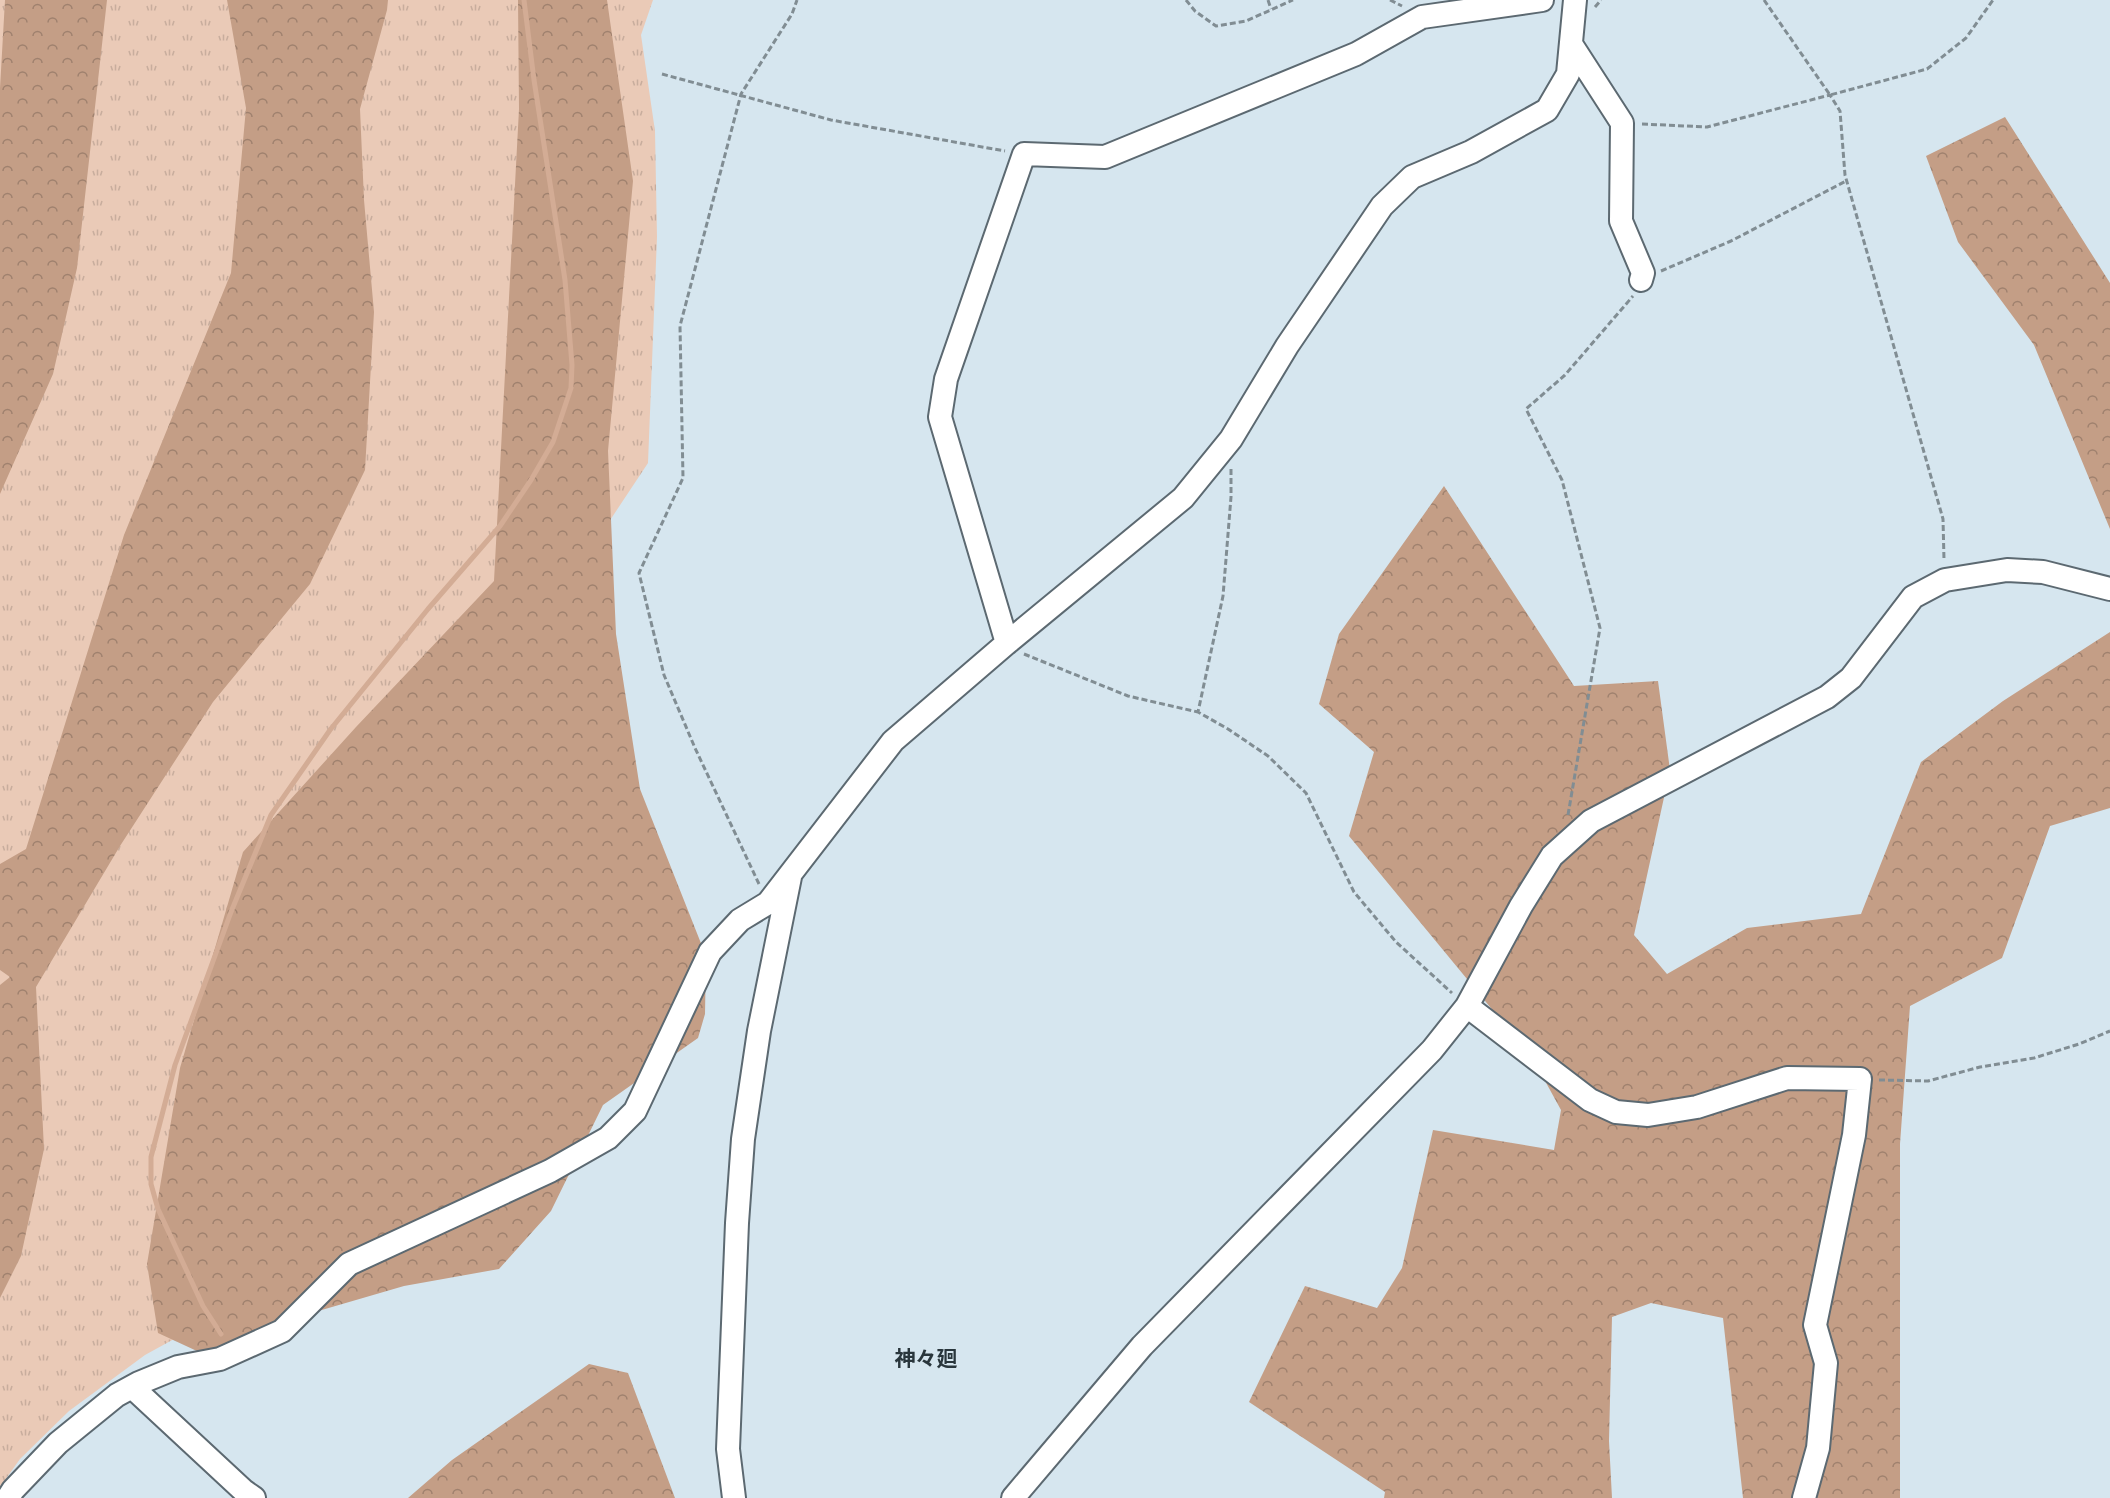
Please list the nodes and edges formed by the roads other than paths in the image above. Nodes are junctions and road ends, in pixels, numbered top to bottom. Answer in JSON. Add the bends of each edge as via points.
{"nodes":[{"id":1,"x":1542,"y":0,"type":"edge"},
{"id":2,"x":1575,"y":0,"type":"edge"},
{"id":3,"x":1571,"y":44,"type":"junction"},
{"id":4,"x":1641,"y":280,"type":"road end"},
{"id":5,"x":2110,"y":589,"type":"edge"},
{"id":6,"x":1007,"y":643,"type":"junction"},
{"id":7,"x":791,"y":873,"type":"junction"},
{"id":8,"x":1467,"y":1006,"type":"junction"},
{"id":9,"x":132,"y":1387,"type":"junction"},
{"id":10,"x":8,"y":1498,"type":"edge"},
{"id":11,"x":254,"y":1498,"type":"edge"},
{"id":12,"x":734,"y":1498,"type":"edge"},
{"id":13,"x":1013,"y":1498,"type":"edge"},
{"id":14,"x":1804,"y":1498,"type":"edge"}],
"edges":[{"from":1,"to":6,"type":"street","via":[[1422,17],[1356,54],[1105,157],[1023,154],[946,379],[940,417]]},
{"from":2,"to":3,"type":"street"},
{"from":3,"to":4,"type":"street","via":[[1622,123],[1621,221],[1643,273]]},
{"from":3,"to":6,"type":"street","via":[[1568,74],[1547,111],[1471,152],[1412,177],[1382,206],[1287,346],[1231,439],[1183,498]]},
{"from":5,"to":8,"type":"street","via":[[2043,572],[2007,570],[1944,580],[1913,597],[1851,678],[1827,697],[1591,821],[1552,856]]},
{"from":6,"to":7,"type":"street","via":[[893,741]]},
{"from":7,"to":9,"type":"street","via":[[768,903],[740,920],[710,952],[635,1111],[608,1138],[550,1171],[349,1264],[282,1331],[220,1359],[178,1367]]},
{"from":7,"to":12,"type":"street","via":[[759,1031],[743,1139],[728,1449]]},
{"from":8,"to":13,"type":"street","via":[[1432,1050],[1142,1346]]},
{"from":8,"to":14,"type":"street","via":[[1590,1100],[1616,1112],[1648,1115],[1697,1107],[1787,1078],[1860,1079],[1854,1135],[1815,1325],[1826,1363],[1818,1448]]},
{"from":9,"to":10,"type":"street","via":[[58,1443]]},
{"from":9,"to":11,"type":"street"}]}
